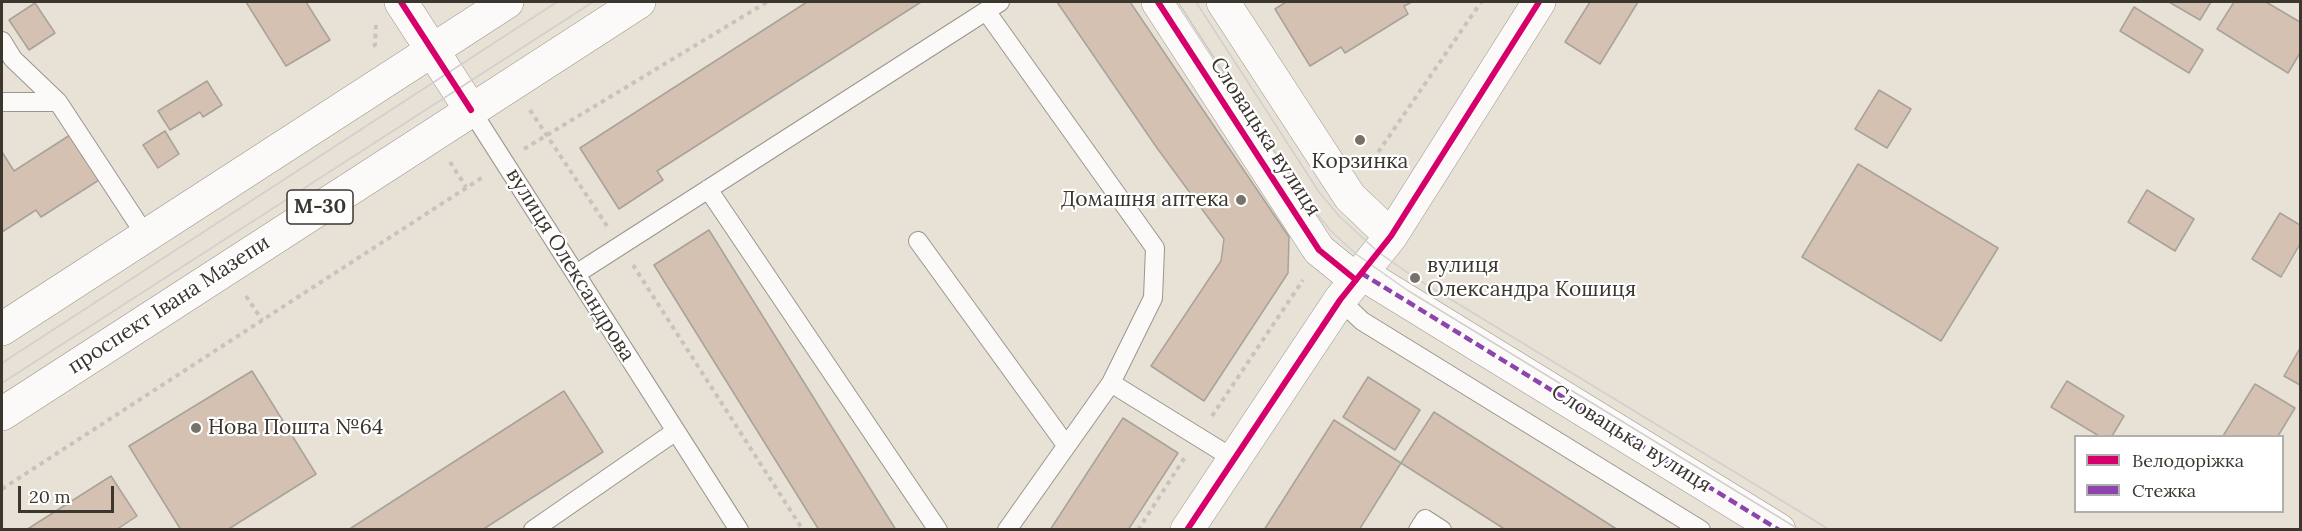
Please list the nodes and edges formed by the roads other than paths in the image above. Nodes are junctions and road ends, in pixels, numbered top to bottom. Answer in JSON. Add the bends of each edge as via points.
{"nodes":[{"id":1,"x":507,"y":2,"type":"edge"},
{"id":2,"x":639,"y":2,"type":"edge"},
{"id":3,"x":1158,"y":2,"type":"edge"},
{"id":4,"x":1539,"y":2,"type":"edge"},
{"id":5,"x":1227,"y":3,"type":"edge"},
{"id":6,"x":993,"y":6,"type":"edge"},
{"id":7,"x":389,"y":9,"type":"edge"},
{"id":8,"x":2,"y":41,"type":"edge"},
{"id":9,"x":432,"y":50,"type":"junction"},
{"id":10,"x":2,"y":102,"type":"edge"},
{"id":11,"x":58,"y":102,"type":"junction"},
{"id":12,"x":471,"y":110,"type":"junction"},
{"id":13,"x":708,"y":189,"type":"junction"},
{"id":14,"x":146,"y":236,"type":"junction"},
{"id":15,"x":1391,"y":236,"type":"junction"},
{"id":16,"x":918,"y":241,"type":"dead end"},
{"id":17,"x":576,"y":274,"type":"junction"},
{"id":18,"x":1352,"y":284,"type":"junction"},
{"id":19,"x":2,"y":329,"type":"edge"},
{"id":20,"x":1111,"y":383,"type":"junction"},
{"id":21,"x":2,"y":414,"type":"edge"},
{"id":22,"x":676,"y":431,"type":"junction"},
{"id":23,"x":1066,"y":445,"type":"junction"},
{"id":24,"x":1234,"y":459,"type":"junction"},
{"id":25,"x":533,"y":530,"type":"edge"},
{"id":26,"x":739,"y":530,"type":"edge"},
{"id":27,"x":938,"y":530,"type":"edge"},
{"id":28,"x":1007,"y":530,"type":"edge"},
{"id":29,"x":1187,"y":530,"type":"edge"},
{"id":30,"x":1418,"y":530,"type":"edge"},
{"id":31,"x":1442,"y":530,"type":"edge"},
{"id":32,"x":1701,"y":530,"type":"edge"},
{"id":33,"x":1779,"y":530,"type":"edge"}],
"edges":[{"from":1,"to":9,"type":"main road"},
{"from":2,"to":12,"type":"main road","name":"проспект Івана Мазепи","number":"М-30"},
{"from":3,"to":18,"type":"main road","name":"Словацька вулиця","via":[[1319,250]]},
{"from":4,"to":15,"type":"main road"},
{"from":5,"to":15,"type":"main road","name":"Словацька вулиця","via":[[1350,197]]},
{"from":6,"to":13,"type":"lane"},
{"from":6,"to":20,"type":"lane","via":[[1155,248],[1153,298]]},
{"from":7,"to":9,"type":"main road","name":"вулиця Олександрова"},
{"from":8,"to":11,"type":"lane","via":[[14,59]]},
{"from":9,"to":12,"type":"main road","name":"вулиця Олександрова"},
{"from":9,"to":14,"type":"main road"},
{"from":10,"to":11,"type":"lane"},
{"from":11,"to":14,"type":"lane"},
{"from":12,"to":17,"type":"lane","name":"вулиця Олександрова"},
{"from":12,"to":21,"type":"main road","name":"проспект Івана Мазепи","number":"М-30"},
{"from":13,"to":17,"type":"lane"},
{"from":13,"to":27,"type":"lane"},
{"from":14,"to":19,"type":"main road"},
{"from":15,"to":18,"type":"main road"},
{"from":16,"to":23,"type":"lane"},
{"from":17,"to":22,"type":"lane","name":"вулиця Олександрова"},
{"from":18,"to":24,"type":"main road"},
{"from":18,"to":32,"type":"lane","via":[[1362,321]]},
{"from":18,"to":33,"type":"main road","name":"Словацька вулиця"},
{"from":20,"to":23,"type":"lane"},
{"from":20,"to":24,"type":"lane"},
{"from":22,"to":25,"type":"lane"},
{"from":22,"to":26,"type":"lane","name":"вулиця Олександрова"},
{"from":23,"to":28,"type":"lane"},
{"from":24,"to":29,"type":"main road"},
{"from":30,"to":31,"type":"lane","via":[[1425,519]]}]}
